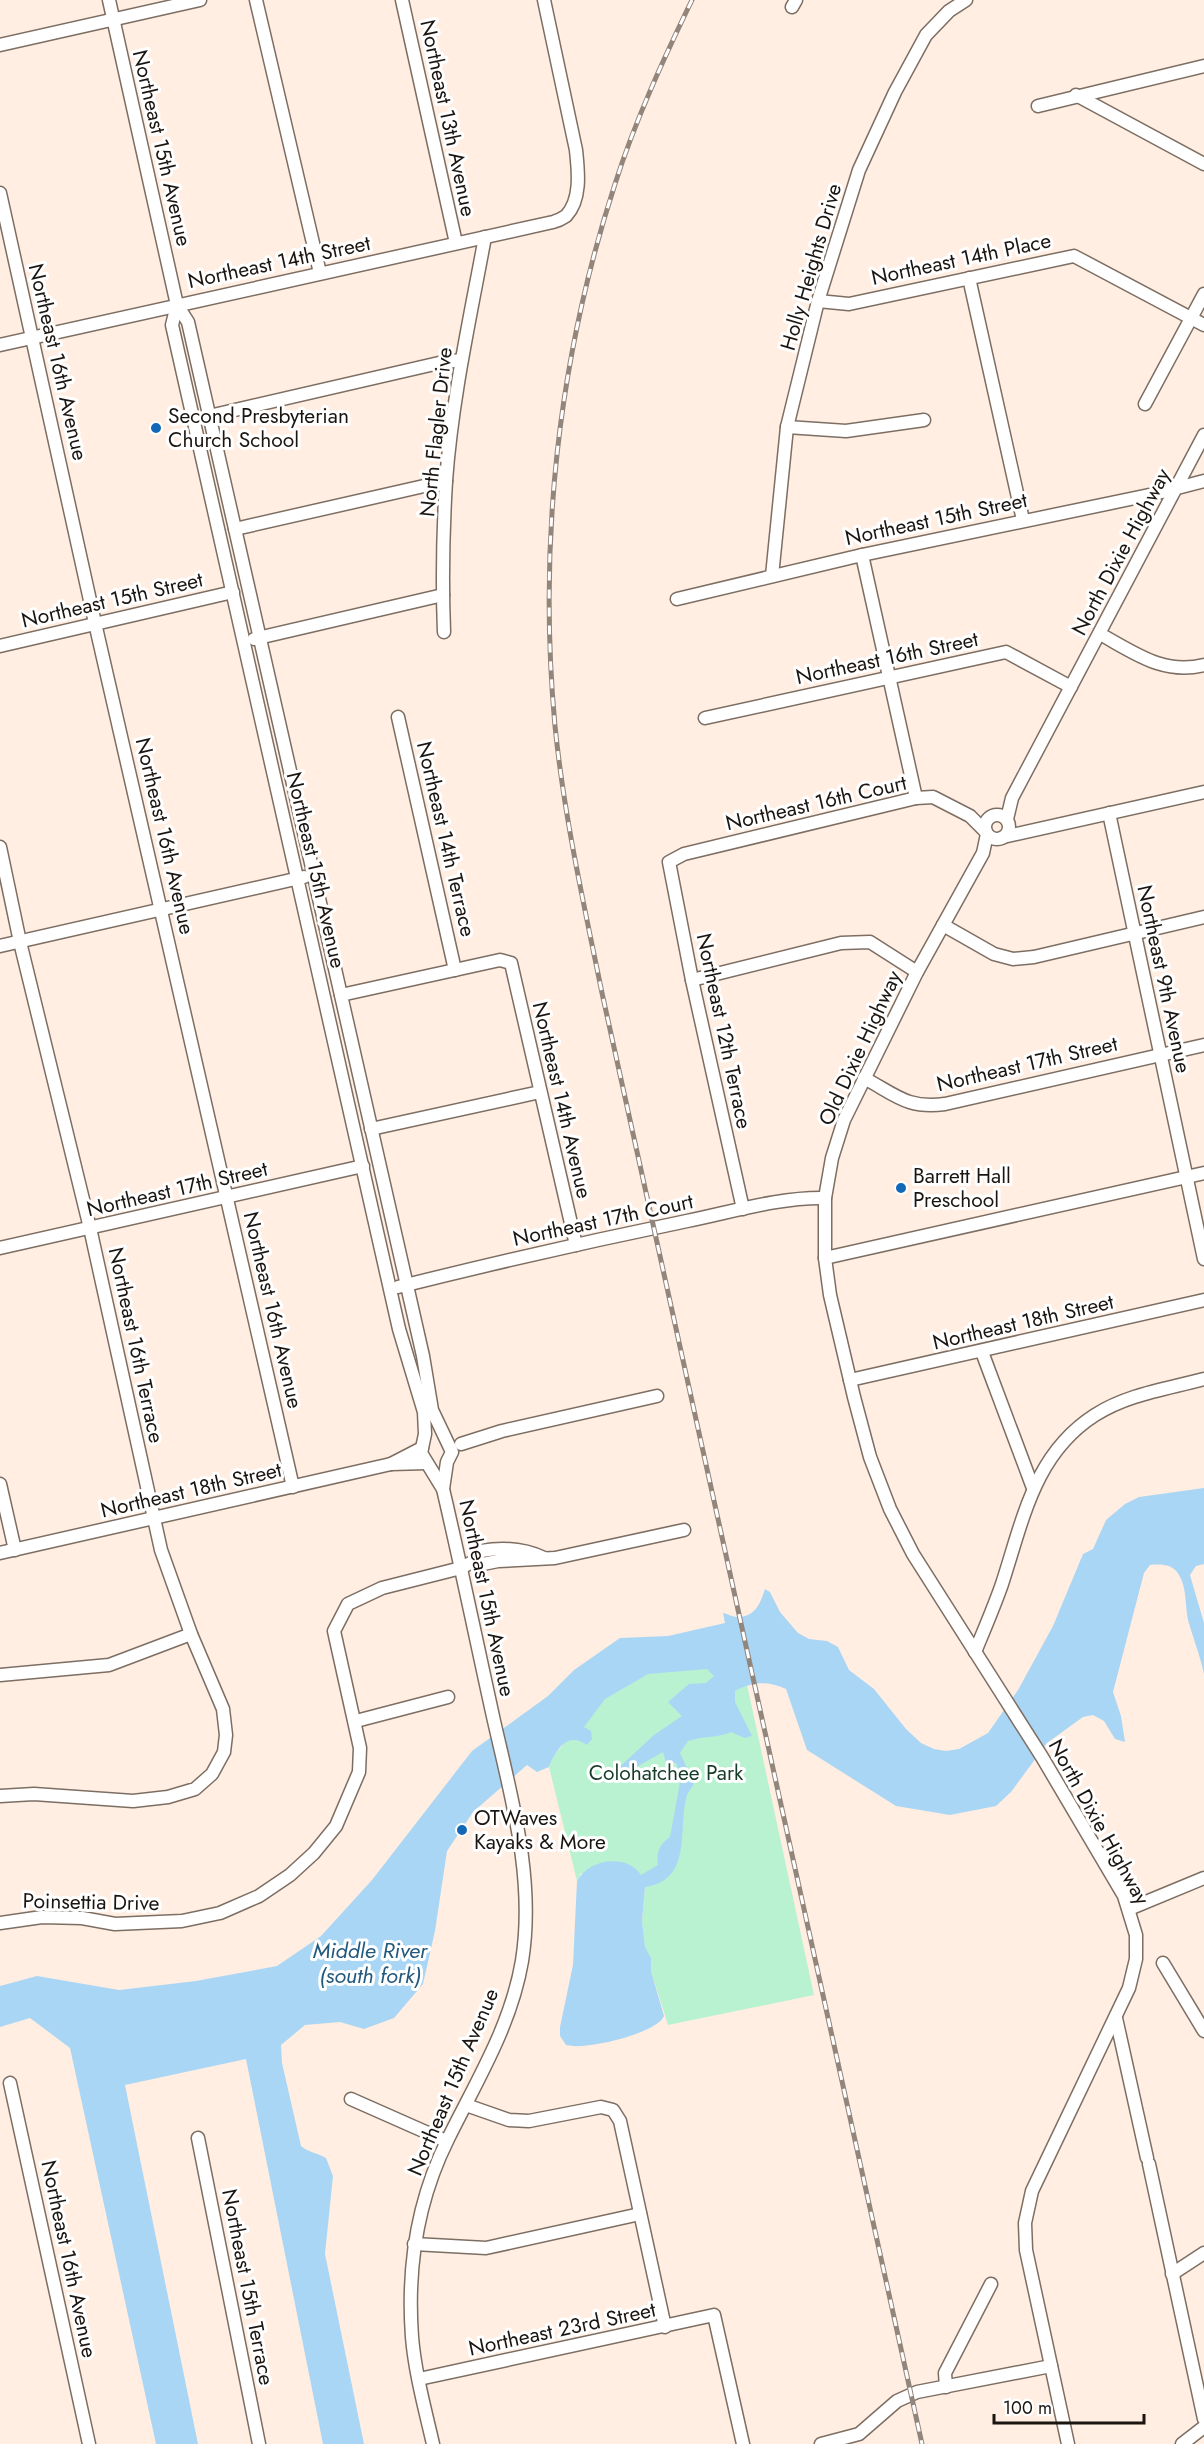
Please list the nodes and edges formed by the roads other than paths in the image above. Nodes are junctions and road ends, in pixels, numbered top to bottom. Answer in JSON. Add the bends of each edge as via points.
{"nodes":[{"id":1,"x":108,"y":0,"type":"edge"},
{"id":2,"x":200,"y":0,"type":"edge"},
{"id":3,"x":256,"y":0,"type":"edge"},
{"id":4,"x":402,"y":0,"type":"edge"},
{"id":5,"x":544,"y":0,"type":"edge"},
{"id":6,"x":966,"y":0,"type":"edge"},
{"id":7,"x":113,"y":20,"type":"junction"},
{"id":8,"x":0,"y":45,"type":"edge"},
{"id":9,"x":1204,"y":66,"type":"edge"},
{"id":10,"x":1076,"y":95,"type":"junction"},
{"id":11,"x":1038,"y":106,"type":"dead end"},
{"id":12,"x":1204,"y":164,"type":"edge"},
{"id":13,"x":0,"y":193,"type":"edge"},
{"id":14,"x":485,"y":237,"type":"junction"},
{"id":15,"x":456,"y":243,"type":"junction"},
{"id":16,"x":320,"y":273,"type":"junction"},
{"id":17,"x":969,"y":278,"type":"junction"},
{"id":18,"x":1204,"y":294,"type":"edge"},
{"id":19,"x":818,"y":301,"type":"junction"},
{"id":20,"x":177,"y":305,"type":"junction"},
{"id":21,"x":1192,"y":319,"type":"junction"},
{"id":22,"x":1204,"y":325,"type":"edge"},
{"id":23,"x":33,"y":338,"type":"junction"},
{"id":24,"x":0,"y":345,"type":"edge"},
{"id":25,"x":461,"y":360,"type":"junction"},
{"id":26,"x":1146,"y":404,"type":"dead end"},
{"id":27,"x":209,"y":416,"type":"junction"},
{"id":28,"x":924,"y":420,"type":"dead end"},
{"id":29,"x":787,"y":427,"type":"junction"},
{"id":30,"x":1204,"y":435,"type":"edge"},
{"id":31,"x":446,"y":481,"type":"junction"},
{"id":32,"x":1204,"y":481,"type":"edge"},
{"id":33,"x":1177,"y":488,"type":"junction"},
{"id":34,"x":1023,"y":520,"type":"junction"},
{"id":35,"x":235,"y":529,"type":"junction"},
{"id":36,"x":862,"y":555,"type":"junction"},
{"id":37,"x":771,"y":576,"type":"junction"},
{"id":38,"x":233,"y":592,"type":"junction"},
{"id":39,"x":442,"y":595,"type":"junction"},
{"id":40,"x":677,"y":599,"type":"dead end"},
{"id":41,"x":95,"y":623,"type":"junction"},
{"id":42,"x":444,"y":632,"type":"dead end"},
{"id":43,"x":1100,"y":634,"type":"junction"},
{"id":44,"x":260,"y":637,"type":"junction"},
{"id":45,"x":244,"y":641,"type":"junction"},
{"id":46,"x":0,"y":646,"type":"edge"},
{"id":47,"x":1204,"y":665,"type":"edge"},
{"id":48,"x":888,"y":677,"type":"junction"},
{"id":49,"x":1071,"y":687,"type":"junction"},
{"id":50,"x":398,"y":717,"type":"dead end"},
{"id":51,"x":705,"y":718,"type":"dead end"},
{"id":52,"x":1204,"y":792,"type":"edge"},
{"id":53,"x":916,"y":798,"type":"junction"},
{"id":54,"x":1109,"y":813,"type":"junction"},
{"id":55,"x":970,"y":816,"type":"junction"},
{"id":56,"x":1000,"y":819,"type":"junction"},
{"id":57,"x":1029,"y":831,"type":"junction"},
{"id":58,"x":994,"y":836,"type":"junction"},
{"id":59,"x":0,"y":847,"type":"edge"},
{"id":60,"x":669,"y":862,"type":"joint"},
{"id":61,"x":314,"y":875,"type":"junction"},
{"id":62,"x":298,"y":879,"type":"junction"},
{"id":63,"x":162,"y":910,"type":"junction"},
{"id":64,"x":1204,"y":917,"type":"edge"},
{"id":65,"x":943,"y":925,"type":"junction"},
{"id":66,"x":1135,"y":933,"type":"junction"},
{"id":67,"x":20,"y":942,"type":"junction"},
{"id":68,"x":0,"y":946,"type":"edge"},
{"id":69,"x":455,"y":970,"type":"junction"},
{"id":70,"x":917,"y":972,"type":"junction"},
{"id":71,"x":692,"y":980,"type":"junction"},
{"id":72,"x":341,"y":995,"type":"junction"},
{"id":73,"x":1204,"y":1045,"type":"edge"},
{"id":74,"x":1160,"y":1054,"type":"junction"},
{"id":75,"x":864,"y":1078,"type":"junction"},
{"id":76,"x":540,"y":1092,"type":"junction"},
{"id":77,"x":371,"y":1129,"type":"junction"},
{"id":78,"x":363,"y":1166,"type":"junction"},
{"id":79,"x":1204,"y":1173,"type":"edge"},
{"id":80,"x":1187,"y":1177,"type":"junction"},
{"id":81,"x":227,"y":1198,"type":"junction"},
{"id":82,"x":825,"y":1198,"type":"junction"},
{"id":83,"x":743,"y":1209,"type":"junction"},
{"id":84,"x":90,"y":1228,"type":"junction"},
{"id":85,"x":576,"y":1245,"type":"junction"},
{"id":86,"x":0,"y":1248,"type":"edge"},
{"id":87,"x":825,"y":1258,"type":"junction"},
{"id":88,"x":1204,"y":1260,"type":"edge"},
{"id":89,"x":406,"y":1285,"type":"junction"},
{"id":90,"x":390,"y":1289,"type":"junction"},
{"id":91,"x":1204,"y":1300,"type":"edge"},
{"id":92,"x":982,"y":1352,"type":"junction"},
{"id":93,"x":1204,"y":1379,"type":"edge"},
{"id":94,"x":850,"y":1380,"type":"junction"},
{"id":95,"x":657,"y":1396,"type":"dead end"},
{"id":96,"x":447,"y":1441,"type":"junction"},
{"id":97,"x":461,"y":1444,"type":"junction"},
{"id":98,"x":423,"y":1446,"type":"junction"},
{"id":99,"x":449,"y":1460,"type":"junction"},
{"id":100,"x":391,"y":1464,"type":"junction"},
{"id":101,"x":427,"y":1464,"type":"junction"},
{"id":102,"x":0,"y":1484,"type":"edge"},
{"id":103,"x":294,"y":1487,"type":"junction"},
{"id":104,"x":1033,"y":1488,"type":"junction"},
{"id":105,"x":443,"y":1489,"type":"junction"},
{"id":106,"x":154,"y":1518,"type":"junction"},
{"id":107,"x":684,"y":1530,"type":"dead end"},
{"id":108,"x":15,"y":1550,"type":"junction"},
{"id":109,"x":0,"y":1553,"type":"edge"},
{"id":110,"x":461,"y":1568,"type":"junction"},
{"id":111,"x":191,"y":1634,"type":"junction"},
{"id":112,"x":975,"y":1652,"type":"junction"},
{"id":113,"x":0,"y":1675,"type":"edge"},
{"id":114,"x":448,"y":1697,"type":"dead end"},
{"id":115,"x":356,"y":1721,"type":"junction"},
{"id":116,"x":0,"y":1796,"type":"edge"},
{"id":117,"x":1204,"y":1878,"type":"edge"},
{"id":118,"x":1129,"y":1909,"type":"junction"},
{"id":119,"x":0,"y":1923,"type":"edge"},
{"id":120,"x":1163,"y":1963,"type":"dead end"},
{"id":121,"x":1116,"y":2018,"type":"junction"},
{"id":122,"x":1204,"y":2031,"type":"edge"},
{"id":123,"x":10,"y":2083,"type":"dead end"},
{"id":124,"x":351,"y":2099,"type":"dead end"},
{"id":125,"x":466,"y":2105,"type":"junction"},
{"id":126,"x":198,"y":2138,"type":"dead end"},
{"id":127,"x":447,"y":2141,"type":"junction"},
{"id":128,"x":640,"y":2214,"type":"junction"},
{"id":129,"x":414,"y":2244,"type":"junction"},
{"id":130,"x":1204,"y":2253,"type":"edge"},
{"id":131,"x":1172,"y":2274,"type":"junction"},
{"id":132,"x":991,"y":2284,"type":"dead end"},
{"id":133,"x":665,"y":2327,"type":"junction"},
{"id":134,"x":1051,"y":2366,"type":"junction"},
{"id":135,"x":419,"y":2379,"type":"junction"},
{"id":136,"x":946,"y":2387,"type":"junction"},
{"id":137,"x":1204,"y":2419,"type":"edge"},
{"id":138,"x":1204,"y":2427,"type":"edge"},
{"id":139,"x":89,"y":2444,"type":"edge"},
{"id":140,"x":259,"y":2444,"type":"edge"},
{"id":141,"x":433,"y":2444,"type":"edge"},
{"id":142,"x":743,"y":2444,"type":"edge"},
{"id":143,"x":821,"y":2444,"type":"edge"},
{"id":144,"x":1068,"y":2444,"type":"edge"},
{"id":145,"x":1182,"y":2444,"type":"edge"}],
"edges":[{"from":1,"to":7,"type":"street","name":"Northeast 15th Avenue"},
{"from":2,"to":7,"type":"street"},
{"from":3,"to":16,"type":"street"},
{"from":4,"to":15,"type":"street","name":"Northeast 13th Avenue"},
{"from":5,"to":14,"type":"street","name":"Northeast 14th Street","via":[[576,150],[577,193],[566,216]]},
{"from":6,"to":19,"type":"street","name":"Holly Heights Drive","via":[[926,35],[895,92],[859,170]]},
{"from":7,"to":8,"type":"street"},
{"from":7,"to":20,"type":"street","name":"Northeast 15th Avenue"},
{"from":9,"to":10,"type":"street"},
{"from":10,"to":11,"type":"street"},
{"from":10,"to":12,"type":"street"},
{"from":13,"to":23,"type":"street","name":"Northeast 16th Avenue"},
{"from":14,"to":15,"type":"street","name":"Northeast 14th Street"},
{"from":14,"to":25,"type":"street","name":"North Flagler Drive"},
{"from":15,"to":16,"type":"street","name":"Northeast 14th Street"},
{"from":16,"to":20,"type":"street","name":"Northeast 14th Street"},
{"from":17,"to":19,"type":"street","name":"Northeast 14th Place","via":[[849,304]]},
{"from":17,"to":21,"type":"street","name":"Northeast 14th Place","via":[[1074,256]]},
{"from":17,"to":34,"type":"street"},
{"from":18,"to":21,"type":"street"},
{"from":19,"to":29,"type":"street","name":"Holly Heights Drive"},
{"from":20,"to":23,"type":"street","name":"Northeast 14th Street"},
{"from":20,"to":27,"type":"street","name":"Northeast 15th Avenue","via":[[188,322]]},
{"from":20,"to":38,"type":"street","name":"Northeast 15th Avenue","via":[[172,325]]},
{"from":21,"to":22,"type":"street","name":"Northeast 14th Place"},
{"from":21,"to":26,"type":"street"},
{"from":23,"to":24,"type":"street","name":"Northeast 14th Street"},
{"from":23,"to":41,"type":"street","name":"Northeast 16th Avenue"},
{"from":25,"to":27,"type":"street"},
{"from":25,"to":31,"type":"street","name":"North Flagler Drive"},
{"from":27,"to":35,"type":"street","name":"Northeast 15th Avenue"},
{"from":28,"to":29,"type":"street","via":[[846,431]]},
{"from":29,"to":37,"type":"street","name":"Holly Heights Drive"},
{"from":30,"to":33,"type":"street","name":"North Dixie Highway"},
{"from":31,"to":35,"type":"street"},
{"from":31,"to":39,"type":"street","name":"North Flagler Drive"},
{"from":32,"to":33,"type":"street","name":"Northeast 15th Street"},
{"from":33,"to":34,"type":"street","name":"Northeast 15th Street"},
{"from":33,"to":43,"type":"street","name":"North Dixie Highway"},
{"from":34,"to":36,"type":"street","name":"Northeast 15th Street"},
{"from":35,"to":44,"type":"street","name":"Northeast 15th Avenue"},
{"from":36,"to":37,"type":"street","name":"Northeast 15th Street"},
{"from":36,"to":48,"type":"street"},
{"from":37,"to":40,"type":"street","name":"Northeast 15th Street"},
{"from":38,"to":41,"type":"street","name":"Northeast 15th Street"},
{"from":38,"to":45,"type":"street","name":"Northeast 15th Avenue"},
{"from":39,"to":42,"type":"street","name":"North Flagler Drive"},
{"from":39,"to":44,"type":"street"},
{"from":41,"to":46,"type":"street","name":"Northeast 15th Street"},
{"from":41,"to":63,"type":"street","name":"Northeast 16th Avenue"},
{"from":43,"to":47,"type":"street","via":[[1158,665]]},
{"from":43,"to":49,"type":"street","name":"North Dixie Highway"},
{"from":44,"to":45,"type":"street"},
{"from":44,"to":61,"type":"street","name":"Northeast 15th Avenue"},
{"from":45,"to":62,"type":"street","name":"Northeast 15th Avenue"},
{"from":48,"to":49,"type":"street","name":"Northeast 16th Street","via":[[1006,652]]},
{"from":48,"to":51,"type":"street","name":"Northeast 16th Street"},
{"from":48,"to":53,"type":"street"},
{"from":49,"to":56,"type":"street"},
{"from":50,"to":69,"type":"street","name":"Northeast 14th Terrace"},
{"from":52,"to":54,"type":"street","name":"Northeast 16th Court"},
{"from":53,"to":55,"type":"street","name":"Northeast 16th Court","via":[[933,797]]},
{"from":53,"to":60,"type":"street","name":"Northeast 16th Court","via":[[684,854]]},
{"from":54,"to":57,"type":"street","name":"Northeast 16th Court"},
{"from":54,"to":66,"type":"street","name":"Northeast 9th Avenue"},
{"from":55,"to":56,"type":"street","name":"Northeast 16th Court"},
{"from":55,"to":58,"type":"street","name":"Northeast 16th Court"},
{"from":56,"to":57,"type":"street","name":"Northeast 16th Court"},
{"from":56,"to":58,"type":"street","via":[[1008,832]]},
{"from":56,"to":58,"type":"street","via":[[985,824]]},
{"from":57,"to":58,"type":"street","name":"Northeast 16th Court"},
{"from":58,"to":65,"type":"street","name":"Old Dixie Highway"},
{"from":59,"to":67,"type":"street","name":"Northeast 16th Terrace"},
{"from":60,"to":71,"type":"street","name":"Northeast 12th Terrace"},
{"from":61,"to":62,"type":"street"},
{"from":61,"to":72,"type":"street","name":"Northeast 15th Avenue"},
{"from":62,"to":63,"type":"street"},
{"from":62,"to":78,"type":"street","name":"Northeast 15th Avenue"},
{"from":63,"to":67,"type":"street"},
{"from":63,"to":81,"type":"street","name":"Northeast 16th Avenue"},
{"from":64,"to":66,"type":"street"},
{"from":65,"to":66,"type":"street","via":[[994,954],[1013,959]]},
{"from":65,"to":70,"type":"street","name":"Old Dixie Highway"},
{"from":66,"to":74,"type":"street","name":"Northeast 9th Avenue"},
{"from":67,"to":68,"type":"street"},
{"from":67,"to":84,"type":"street","name":"Northeast 16th Terrace"},
{"from":69,"to":72,"type":"street"},
{"from":69,"to":76,"type":"street","name":"Northeast 14th Avenue","via":[[500,960],[511,963]]},
{"from":70,"to":71,"type":"street","via":[[870,942],[841,943]]},
{"from":70,"to":75,"type":"street","name":"Old Dixie Highway"},
{"from":71,"to":83,"type":"street","name":"Northeast 12th Terrace"},
{"from":72,"to":77,"type":"street","name":"Northeast 15th Avenue"},
{"from":73,"to":74,"type":"street","name":"Northeast 17th Street"},
{"from":74,"to":75,"type":"street","name":"Northeast 17th Street","via":[[924,1106],[910,1104]]},
{"from":74,"to":80,"type":"street","name":"Northeast 9th Avenue"},
{"from":75,"to":82,"type":"street","name":"Old Dixie Highway","via":[[844,1120]]},
{"from":76,"to":77,"type":"street"},
{"from":76,"to":85,"type":"street","name":"Northeast 14th Avenue"},
{"from":77,"to":89,"type":"street","name":"Northeast 15th Avenue"},
{"from":78,"to":81,"type":"street","name":"Northeast 17th Street"},
{"from":78,"to":90,"type":"street","name":"Northeast 15th Avenue"},
{"from":79,"to":80,"type":"street"},
{"from":80,"to":87,"type":"street"},
{"from":80,"to":88,"type":"street","name":"Northeast 9th Avenue"},
{"from":81,"to":84,"type":"street","name":"Northeast 17th Street"},
{"from":81,"to":103,"type":"street","name":"Northeast 16th Avenue"},
{"from":82,"to":83,"type":"street","name":"Northeast 17th Court"},
{"from":82,"to":87,"type":"street","name":"Old Dixie Highway"},
{"from":83,"to":85,"type":"street","name":"Northeast 17th Court"},
{"from":84,"to":86,"type":"street","name":"Northeast 17th Street"},
{"from":84,"to":106,"type":"street","name":"Northeast 16th Terrace"},
{"from":85,"to":89,"type":"street","name":"Northeast 17th Court"},
{"from":87,"to":94,"type":"street","name":"Old Dixie Highway"},
{"from":89,"to":90,"type":"street","name":"Northeast 17th Court"},
{"from":89,"to":96,"type":"street","name":"Northeast 15th Avenue","via":[[432,1410]]},
{"from":90,"to":98,"type":"street","name":"Northeast 15th Avenue","via":[[424,1412]]},
{"from":91,"to":92,"type":"street","name":"Northeast 18th Street"},
{"from":92,"to":94,"type":"street","name":"Northeast 18th Street"},
{"from":92,"to":104,"type":"street"},
{"from":93,"to":104,"type":"street","via":[[1130,1398],[1096,1414],[1071,1434]]},
{"from":94,"to":112,"type":"street","name":"North Dixie Highway","via":[[870,1457],[890,1509],[913,1554]]},
{"from":95,"to":97,"type":"street"},
{"from":96,"to":97,"type":"street"},
{"from":96,"to":98,"type":"street","via":[[432,1438]]},
{"from":96,"to":99,"type":"street","via":[[452,1452]]},
{"from":97,"to":99,"type":"street"},
{"from":98,"to":100,"type":"street","name":"Northeast 18th Street"},
{"from":98,"to":101,"type":"street"},
{"from":99,"to":101,"type":"street","via":[[438,1467]]},
{"from":99,"to":105,"type":"street","name":"Northeast 15th Avenue"},
{"from":100,"to":101,"type":"street","name":"Northeast 18th Street"},
{"from":100,"to":103,"type":"street","name":"Northeast 18th Street"},
{"from":101,"to":105,"type":"street","name":"Northeast 15th Avenue"},
{"from":102,"to":108,"type":"street"},
{"from":103,"to":106,"type":"street","name":"Northeast 18th Street"},
{"from":104,"to":112,"type":"street"},
{"from":105,"to":110,"type":"street","name":"Northeast 15th Avenue"},
{"from":106,"to":108,"type":"street","name":"Northeast 18th Street"},
{"from":106,"to":111,"type":"street","name":"Northeast 16th Terrace","via":[[161,1550]]},
{"from":107,"to":110,"type":"street","name":"Poinsettia Drive","via":[[544,1558],[514,1548],[497,1548],[480,1551],[474,1561]]},
{"from":108,"to":109,"type":"street","name":"Northeast 18th Street"},
{"from":110,"to":115,"type":"street","name":"Poinsettia Drive","via":[[382,1588],[348,1604],[334,1631]]},
{"from":110,"to":125,"type":"street","name":"Northeast 15th Avenue","via":[[511,1794],[525,1883],[522,1962],[503,2025]]},
{"from":111,"to":113,"type":"street","via":[[109,1665]]},
{"from":111,"to":116,"type":"street","name":"Northeast 16th Terrace","via":[[223,1709],[226,1735],[224,1752],[212,1774],[195,1789],[133,1801],[34,1794]]},
{"from":112,"to":118,"type":"street","name":"North Dixie Highway","via":[[1042,1757]]},
{"from":114,"to":115,"type":"street"},
{"from":115,"to":119,"type":"street","name":"Poinsettia Drive","via":[[359,1772],[336,1826],[290,1875],[259,1896],[220,1913],[182,1921],[115,1924],[42,1917]]},
{"from":117,"to":118,"type":"street"},
{"from":118,"to":121,"type":"street","name":"North Dixie Highway","via":[[1136,1935],[1136,1959]]},
{"from":120,"to":122,"type":"street"},
{"from":121,"to":131,"type":"street"},
{"from":121,"to":134,"type":"street","name":"North Dixie Highway","via":[[1038,2179],[1024,2223],[1026,2250]]},
{"from":123,"to":139,"type":"street","name":"Northeast 16th Avenue"},
{"from":124,"to":127,"type":"street"},
{"from":125,"to":127,"type":"street","name":"Northeast 15th Avenue"},
{"from":125,"to":128,"type":"street","via":[[509,2120],[529,2121],[601,2107],[612,2110],[620,2121]]},
{"from":126,"to":140,"type":"street","name":"Northeast 15th Terrace"},
{"from":127,"to":129,"type":"street","name":"Northeast 15th Avenue","via":[[429,2183]]},
{"from":128,"to":129,"type":"street","via":[[486,2248]]},
{"from":128,"to":133,"type":"street"},
{"from":129,"to":135,"type":"street","name":"Northeast 15th Avenue","via":[[412,2339]]},
{"from":130,"to":131,"type":"street"},
{"from":131,"to":137,"type":"street"},
{"from":132,"to":136,"type":"street","via":[[945,2373]]},
{"from":133,"to":135,"type":"street","name":"Northeast 23rd Street"},
{"from":133,"to":142,"type":"street","name":"Northeast 23rd Street","via":[[714,2315]]},
{"from":134,"to":136,"type":"street"},
{"from":134,"to":144,"type":"street","name":"North Dixie Highway"},
{"from":135,"to":141,"type":"street","name":"Northeast 15th Avenue"},
{"from":136,"to":143,"type":"street","via":[[911,2394],[859,2434]]},
{"from":138,"to":145,"type":"street"}]}
